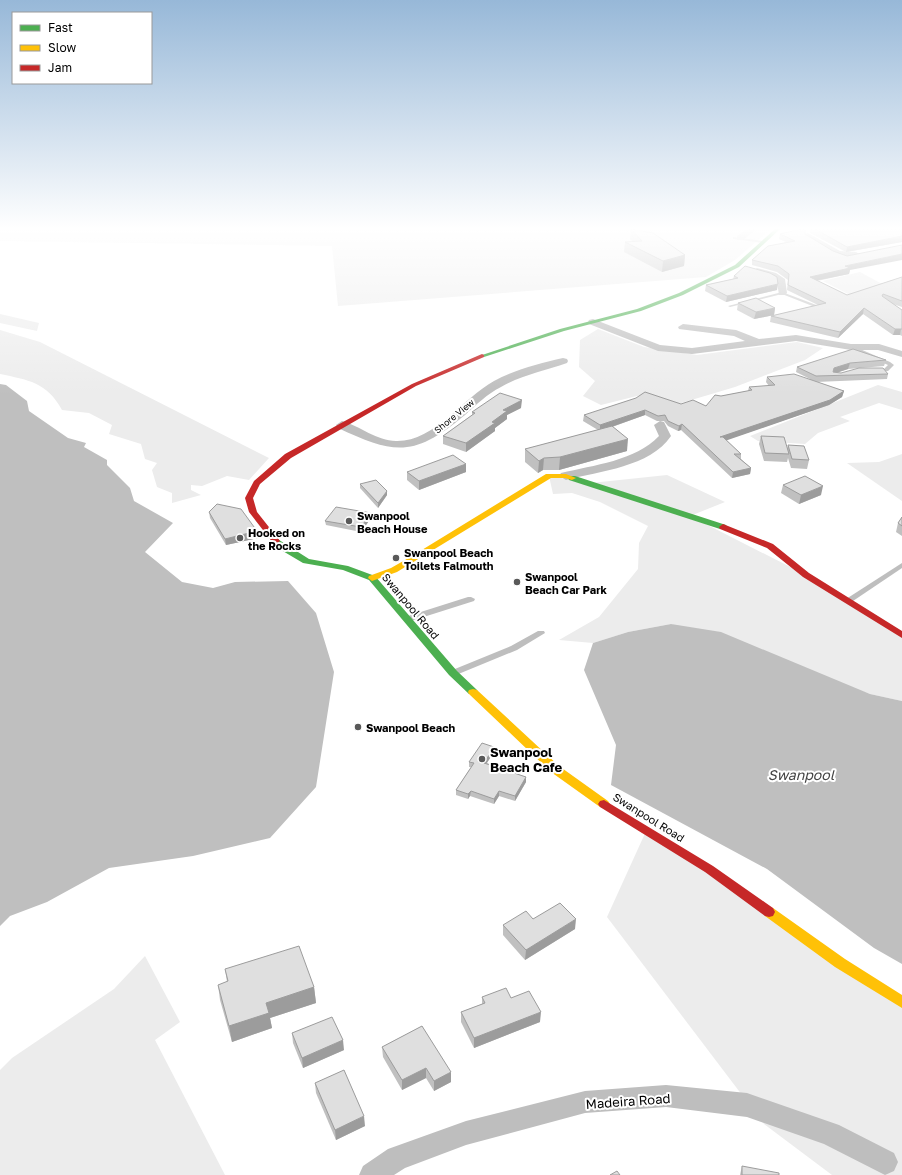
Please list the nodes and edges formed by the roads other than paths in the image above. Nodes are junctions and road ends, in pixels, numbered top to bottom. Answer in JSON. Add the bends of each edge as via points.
{"nodes":[{"id":1,"x":701,"y":284,"type":"edge"},
{"id":2,"x":782,"y":284,"type":"edge"},
{"id":3,"x":782,"y":293,"type":"junction"},
{"id":4,"x":730,"y":306,"type":"dead end"},
{"id":5,"x":817,"y":306,"type":"edge"},
{"id":6,"x":593,"y":322,"type":"junction"},
{"id":7,"x":683,"y":327,"type":"dead end"},
{"id":8,"x":759,"y":343,"type":"junction"},
{"id":9,"x":851,"y":347,"type":"junction"},
{"id":10,"x":902,"y":354,"type":"edge"},
{"id":11,"x":563,"y":361,"type":"dead end"},
{"id":12,"x":868,"y":371,"type":"edge"},
{"id":13,"x":342,"y":425,"type":"junction"},
{"id":14,"x":660,"y":425,"type":"dead end"},
{"id":15,"x":566,"y":476,"type":"junction"},
{"id":16,"x":902,"y":565,"type":"edge"},
{"id":17,"x":372,"y":578,"type":"junction"},
{"id":18,"x":471,"y":599,"type":"dead end"},
{"id":19,"x":847,"y":602,"type":"junction"},
{"id":20,"x":407,"y":620,"type":"junction"},
{"id":21,"x":541,"y":633,"type":"dead end"},
{"id":22,"x":902,"y":635,"type":"edge"},
{"id":23,"x":453,"y":673,"type":"junction"},
{"id":24,"x":902,"y":1002,"type":"edge"},
{"id":25,"x":885,"y":1162,"type":"dead end"},
{"id":26,"x":372,"y":1175,"type":"edge"}],
"edges":[{"from":1,"to":6,"type":"street","name":"Swanpool Road","via":[[639,310]]},
{"from":2,"to":3,"type":"street"},
{"from":3,"to":4,"type":"lane"},
{"from":3,"to":5,"type":"lane"},
{"from":6,"to":8,"type":"street","via":[[658,348],[692,351]]},
{"from":6,"to":13,"type":"street","name":"Swanpool Road","via":[[472,359],[414,385]]},
{"from":7,"to":8,"type":"street","via":[[736,333]]},
{"from":8,"to":9,"type":"street","via":[[796,338]]},
{"from":9,"to":10,"type":"street","via":[[879,347]]},
{"from":9,"to":12,"type":"lane","via":[[891,365],[886,370]]},
{"from":11,"to":13,"type":"street","name":"Shore View","via":[[498,384],[435,432],[415,442],[396,445],[373,439]]},
{"from":13,"to":17,"type":"street","name":"Swanpool Road","via":[[288,456],[257,484],[249,498],[253,512],[279,545],[306,561],[345,568]]},
{"from":14,"to":15,"type":"street","via":[[665,436],[660,445],[639,456]]},
{"from":15,"to":17,"type":"street","via":[[549,476],[416,558]]},
{"from":15,"to":19,"type":"street","via":[[743,534],[770,546],[806,575]]},
{"from":16,"to":19,"type":"lane"},
{"from":17,"to":20,"type":"street","name":"Swanpool Road"},
{"from":18,"to":20,"type":"lane"},
{"from":19,"to":22,"type":"street"},
{"from":20,"to":23,"type":"street","name":"Swanpool Road"},
{"from":21,"to":23,"type":"lane","via":[[514,648]]},
{"from":23,"to":24,"type":"street","name":"Swanpool Road","via":[[556,769],[584,791],[709,868],[840,963]]},
{"from":25,"to":26,"type":"street","name":"Madeira Road","via":[[830,1134],[747,1105],[666,1096],[585,1102],[466,1133],[397,1158]]}]}
